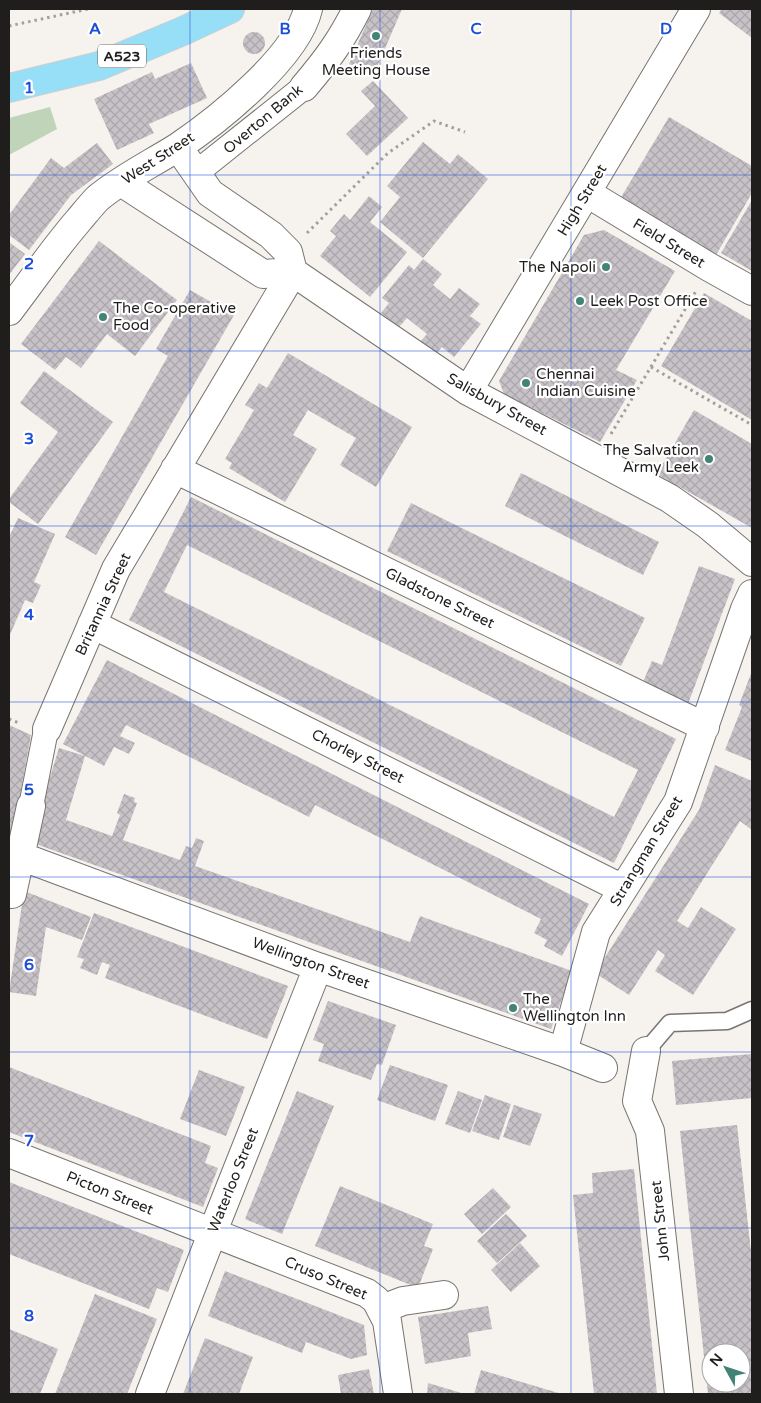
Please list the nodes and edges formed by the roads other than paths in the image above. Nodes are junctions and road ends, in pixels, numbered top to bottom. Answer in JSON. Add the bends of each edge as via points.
{"nodes":[{"id":1,"x":230,"y":9,"type":"edge"},
{"id":2,"x":308,"y":9,"type":"edge"},
{"id":3,"x":357,"y":9,"type":"edge"},
{"id":4,"x":696,"y":9,"type":"edge"},
{"id":5,"x":304,"y":87,"type":"joint"},
{"id":6,"x":9,"y":88,"type":"edge"},
{"id":7,"x":178,"y":147,"type":"junction"},
{"id":8,"x":196,"y":174,"type":"junction"},
{"id":9,"x":120,"y":182,"type":"junction"},
{"id":10,"x":587,"y":193,"type":"junction"},
{"id":11,"x":290,"y":262,"type":"junction"},
{"id":12,"x":752,"y":292,"type":"edge"},
{"id":13,"x":9,"y":311,"type":"edge"},
{"id":14,"x":468,"y":391,"type":"junction"},
{"id":15,"x":175,"y":469,"type":"junction"},
{"id":16,"x":752,"y":562,"type":"edge"},
{"id":17,"x":752,"y":594,"type":"edge"},
{"id":18,"x":92,"y":624,"type":"junction"},
{"id":19,"x":705,"y":727,"type":"junction"},
{"id":20,"x":48,"y":729,"type":"joint"},
{"id":21,"x":31,"y":806,"type":"joint"},
{"id":22,"x":14,"y":854,"type":"edge"},
{"id":23,"x":623,"y":889,"type":"junction"},
{"id":24,"x":10,"y":902,"type":"edge"},
{"id":25,"x":318,"y":967,"type":"junction"},
{"id":26,"x":752,"y":1010,"type":"edge"},
{"id":27,"x":646,"y":1051,"type":"joint"},
{"id":28,"x":563,"y":1052,"type":"junction"},
{"id":29,"x":603,"y":1068,"type":"dead end"},
{"id":30,"x":9,"y":1152,"type":"edge"},
{"id":31,"x":212,"y":1233,"type":"junction"},
{"id":32,"x":444,"y":1295,"type":"dead end"},
{"id":33,"x":382,"y":1309,"type":"junction"},
{"id":34,"x":150,"y":1394,"type":"edge"},
{"id":35,"x":398,"y":1394,"type":"edge"},
{"id":36,"x":679,"y":1394,"type":"edge"}],
"edges":[{"from":1,"to":6,"type":"highway","number":"A523","via":[[99,66]]},
{"from":2,"to":7,"type":"street","name":"West Street","via":[[292,44],[264,76],[221,115]]},
{"from":3,"to":5,"type":"street","name":"Overton Bank","via":[[331,55]]},
{"from":4,"to":10,"type":"street","name":"High Street"},
{"from":5,"to":8,"type":"street","name":"Overton Bank"},
{"from":7,"to":8,"type":"street","name":"Salisbury Street"},
{"from":7,"to":9,"type":"street","name":"West Street"},
{"from":8,"to":11,"type":"street","name":"Salisbury Street","via":[[210,193],[272,235]]},
{"from":9,"to":11,"type":"street","via":[[263,274]]},
{"from":9,"to":13,"type":"street","name":"West Street","via":[[91,206]]},
{"from":10,"to":12,"type":"street","name":"Field Street"},
{"from":10,"to":14,"type":"street","name":"High Street"},
{"from":11,"to":14,"type":"street","name":"Salisbury Street"},
{"from":11,"to":15,"type":"street","name":"Britannia Street"},
{"from":14,"to":16,"type":"street","name":"Salisbury Street","via":[[669,498]]},
{"from":15,"to":18,"type":"street","name":"Britannia Street","via":[[116,569]]},
{"from":15,"to":19,"type":"street","name":"Gladstone Street"},
{"from":17,"to":19,"type":"street","name":"Strangman Street"},
{"from":18,"to":20,"type":"street","name":"Britannia Street"},
{"from":18,"to":23,"type":"street","name":"Chorley Street"},
{"from":19,"to":23,"type":"street","name":"Strangman Street","via":[[678,802]]},
{"from":20,"to":21,"type":"street","name":"Britannia Street"},
{"from":21,"to":22,"type":"street","name":"Britannia Street"},
{"from":22,"to":24,"type":"street","name":"Britannia Street"},
{"from":22,"to":25,"type":"street","name":"Wellington Street"},
{"from":23,"to":28,"type":"street","name":"Strangman Street","via":[[596,932]]},
{"from":25,"to":28,"type":"street","name":"Wellington Street"},
{"from":25,"to":31,"type":"street","name":"Waterloo Street"},
{"from":26,"to":27,"type":"lane","via":[[727,1021],[670,1023]]},
{"from":27,"to":36,"type":"street","name":"John Street","via":[[637,1101],[650,1131]]},
{"from":28,"to":29,"type":"street","name":"Wellington Street"},
{"from":30,"to":31,"type":"street","name":"Picton Street"},
{"from":31,"to":33,"type":"street","name":"Cruso Street","via":[[367,1293]]},
{"from":31,"to":34,"type":"street","name":"Waterloo Street"},
{"from":32,"to":33,"type":"street","via":[[403,1301]]},
{"from":33,"to":35,"type":"street","name":"Cruso Street","via":[[387,1321]]}]}
